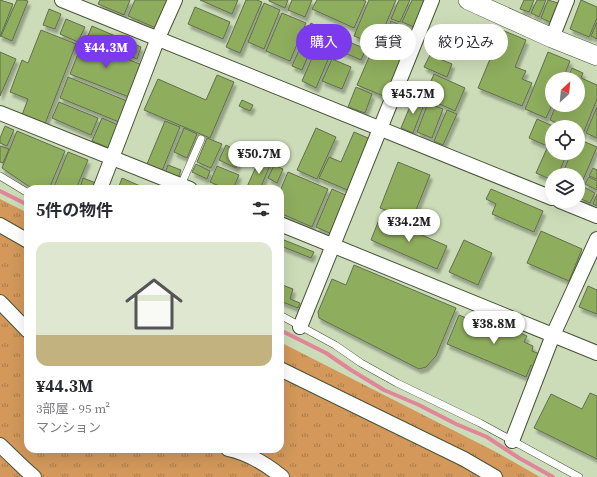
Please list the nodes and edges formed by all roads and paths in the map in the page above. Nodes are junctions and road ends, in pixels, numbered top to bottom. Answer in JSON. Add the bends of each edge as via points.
{"nodes":[{"id":1,"x":62,"y":0,"type":"edge"},
{"id":2,"x":174,"y":0,"type":"edge"},
{"id":3,"x":432,"y":0,"type":"edge"},
{"id":4,"x":468,"y":0,"type":"edge"},
{"id":5,"x":567,"y":0,"type":"edge"},
{"id":6,"x":158,"y":38,"type":"junction"},
{"id":7,"x":552,"y":38,"type":"junction"},
{"id":8,"x":597,"y":56,"type":"edge"},
{"id":9,"x":0,"y":113,"type":"edge"},
{"id":10,"x":381,"y":128,"type":"junction"},
{"id":11,"x":201,"y":138,"type":"dead end"},
{"id":12,"x":112,"y":158,"type":"junction"},
{"id":13,"x":0,"y":176,"type":"edge"},
{"id":14,"x":102,"y":185,"type":"edge"},
{"id":15,"x":181,"y":185,"type":"edge"},
{"id":16,"x":187,"y":185,"type":"edge"},
{"id":17,"x":24,"y":191,"type":"edge"},
{"id":18,"x":545,"y":195,"type":"edge"},
{"id":19,"x":577,"y":208,"type":"edge"},
{"id":20,"x":597,"y":216,"type":"edge"},
{"id":21,"x":0,"y":225,"type":"edge"},
{"id":22,"x":284,"y":226,"type":"edge"},
{"id":23,"x":24,"y":239,"type":"edge"},
{"id":24,"x":597,"y":239,"type":"edge"},
{"id":25,"x":333,"y":245,"type":"junction"},
{"id":26,"x":0,"y":302,"type":"edge"},
{"id":27,"x":284,"y":318,"type":"edge"},
{"id":28,"x":24,"y":327,"type":"edge"},
{"id":29,"x":300,"y":327,"type":"junction"},
{"id":30,"x":553,"y":335,"type":"junction"},
{"id":31,"x":597,"y":353,"type":"edge"},
{"id":32,"x":284,"y":371,"type":"edge"},
{"id":33,"x":512,"y":441,"type":"junction"},
{"id":34,"x":0,"y":445,"type":"edge"},
{"id":35,"x":241,"y":453,"type":"edge"},
{"id":36,"x":34,"y":477,"type":"edge"},
{"id":37,"x":282,"y":477,"type":"edge"},
{"id":38,"x":495,"y":477,"type":"edge"},
{"id":39,"x":579,"y":477,"type":"edge"}],
"edges":[{"from":1,"to":6,"type":"street"},
{"from":2,"to":6,"type":"street"},
{"from":3,"to":10,"type":"street"},
{"from":4,"to":7,"type":"street"},
{"from":5,"to":7,"type":"street"},
{"from":6,"to":10,"type":"street"},
{"from":6,"to":12,"type":"street"},
{"from":7,"to":8,"type":"street"},
{"from":9,"to":12,"type":"street"},
{"from":10,"to":18,"type":"street"},
{"from":10,"to":25,"type":"street"},
{"from":11,"to":16,"type":"lane"},
{"from":12,"to":14,"type":"street"},
{"from":12,"to":15,"type":"street"},
{"from":13,"to":17,"type":"lane"},
{"from":19,"to":20,"type":"street"},
{"from":21,"to":23,"type":"street"},
{"from":22,"to":25,"type":"street"},
{"from":24,"to":30,"type":"street"},
{"from":25,"to":29,"type":"street"},
{"from":25,"to":30,"type":"street"},
{"from":26,"to":28,"type":"street"},
{"from":27,"to":29,"type":"lane"},
{"from":29,"to":33,"type":"lane","via":[[397,383]]},
{"from":30,"to":31,"type":"street"},
{"from":30,"to":33,"type":"street"},
{"from":32,"to":38,"type":"street","via":[[464,459]]},
{"from":33,"to":39,"type":"lane"},
{"from":34,"to":36,"type":"street"},
{"from":35,"to":37,"type":"street"}]}
